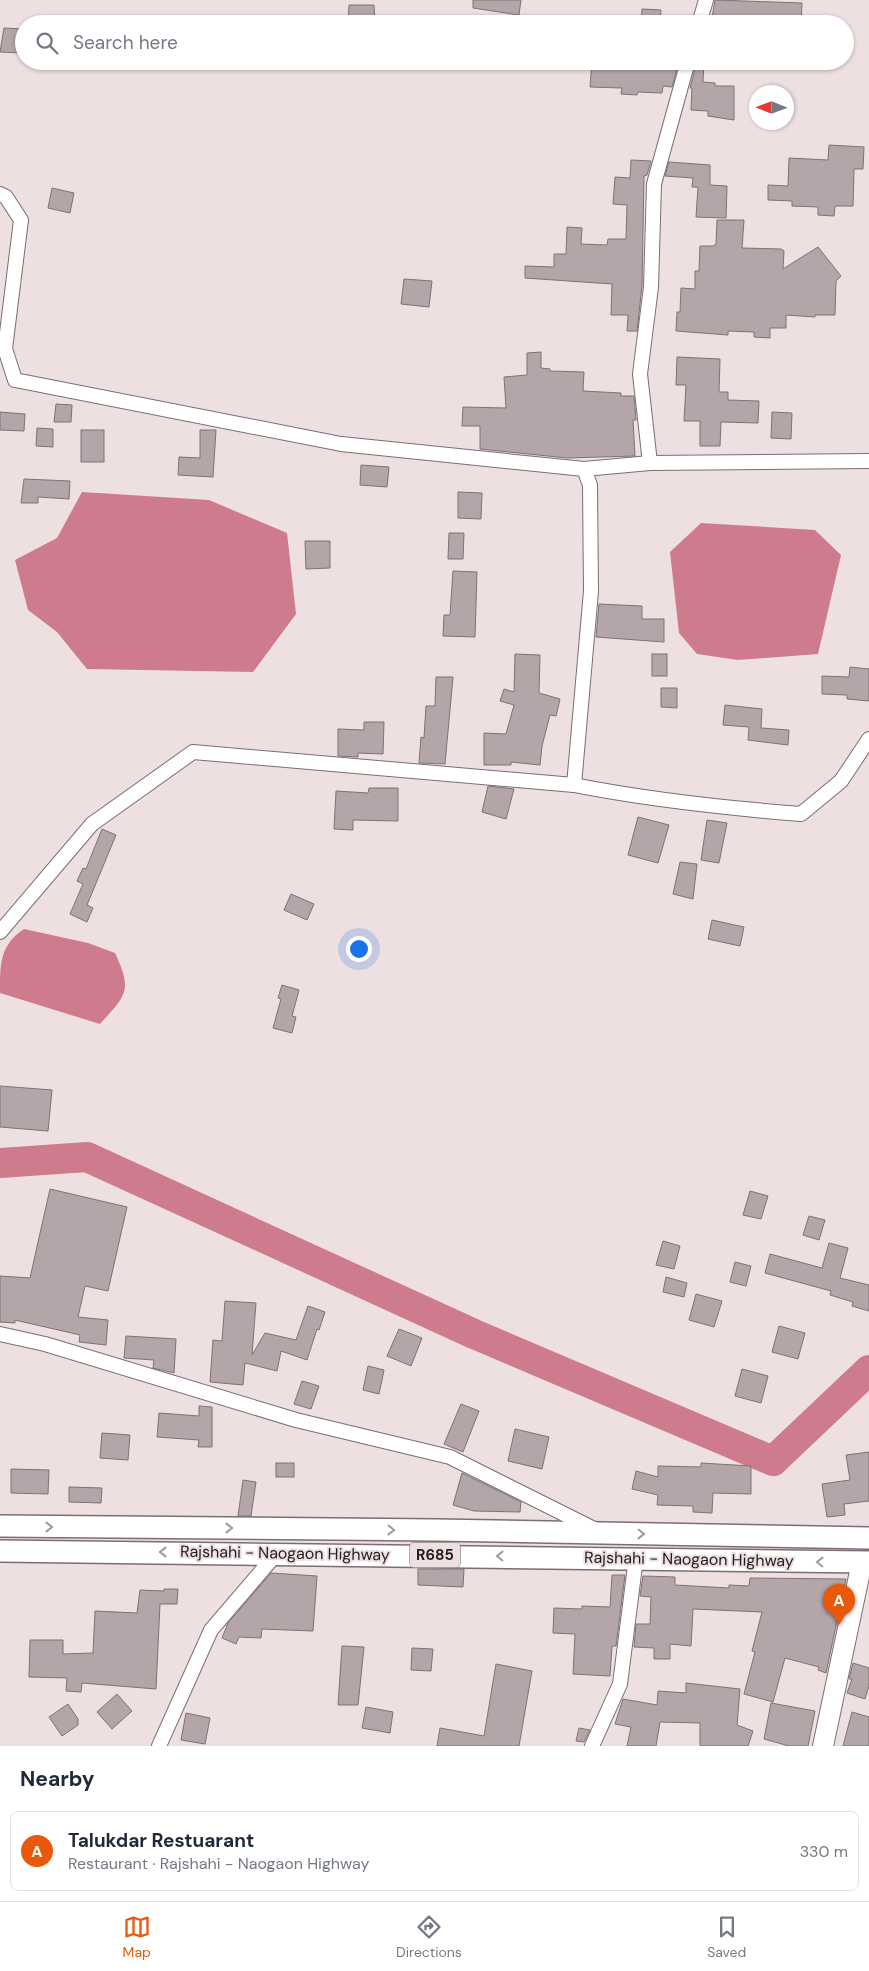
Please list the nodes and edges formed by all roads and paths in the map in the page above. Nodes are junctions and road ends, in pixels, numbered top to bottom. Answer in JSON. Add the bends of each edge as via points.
{"nodes":[{"id":1,"x":706,"y":0,"type":"edge"},
{"id":2,"x":702,"y":15,"type":"edge"},
{"id":3,"x":686,"y":70,"type":"edge"},
{"id":4,"x":0,"y":194,"type":"edge"},
{"id":5,"x":869,"y":461,"type":"edge"},
{"id":6,"x":650,"y":463,"type":"junction"},
{"id":7,"x":584,"y":469,"type":"junction"},
{"id":8,"x":869,"y":740,"type":"edge"},
{"id":9,"x":574,"y":785,"type":"junction"},
{"id":10,"x":0,"y":932,"type":"edge"},
{"id":11,"x":0,"y":1334,"type":"edge"},
{"id":12,"x":0,"y":1526,"type":"edge"},
{"id":13,"x":539,"y":1532,"type":"junction"},
{"id":14,"x":601,"y":1533,"type":"junction"},
{"id":15,"x":869,"y":1538,"type":"edge"},
{"id":16,"x":0,"y":1551,"type":"edge"},
{"id":17,"x":277,"y":1553,"type":"junction"},
{"id":18,"x":538,"y":1557,"type":"junction"},
{"id":19,"x":636,"y":1558,"type":"junction"},
{"id":20,"x":866,"y":1562,"type":"edge"},
{"id":21,"x":159,"y":1746,"type":"edge"},
{"id":22,"x":592,"y":1746,"type":"edge"},
{"id":23,"x":823,"y":1746,"type":"edge"}],
"edges":[{"from":1,"to":2,"type":"street"},
{"from":3,"to":6,"type":"street","via":[[654,184],[651,287],[640,374]]},
{"from":4,"to":7,"type":"street","via":[[6,197],[21,220],[5,349],[15,380],[341,444]]},
{"from":5,"to":6,"type":"street"},
{"from":6,"to":7,"type":"street"},
{"from":7,"to":9,"type":"street","via":[[590,485],[591,591]]},
{"from":8,"to":9,"type":"street","via":[[841,781],[802,814],[709,807]]},
{"from":9,"to":10,"type":"street","via":[[193,752],[92,824]]},
{"from":11,"to":14,"type":"street","via":[[45,1344],[296,1420],[450,1457]]},
{"from":12,"to":13,"type":"main road","name":"Rajshahi - Naogaon Highway","number":"R685","one_way":true},
{"from":13,"to":14,"type":"main road","name":"Rajshahi - Naogaon Highway","number":"R685"},
{"from":13,"to":18,"type":"main road"},
{"from":14,"to":15,"type":"main road","name":"Rajshahi - Naogaon Highway","number":"R685","one_way":true},
{"from":17,"to":16,"type":"main road","name":"Rajshahi - Naogaon Highway","number":"R685","one_way":true},
{"from":18,"to":17,"type":"main road","name":"Rajshahi - Naogaon Highway","number":"R685","one_way":true},
{"from":17,"to":21,"type":"street","via":[[211,1630]]},
{"from":18,"to":19,"type":"main road","name":"Rajshahi - Naogaon Highway","number":"R685"},
{"from":20,"to":19,"type":"main road","name":"Rajshahi - Naogaon Highway","number":"R685","one_way":true},
{"from":19,"to":22,"type":"street","via":[[620,1684]]},
{"from":20,"to":23,"type":"main road"}]}
